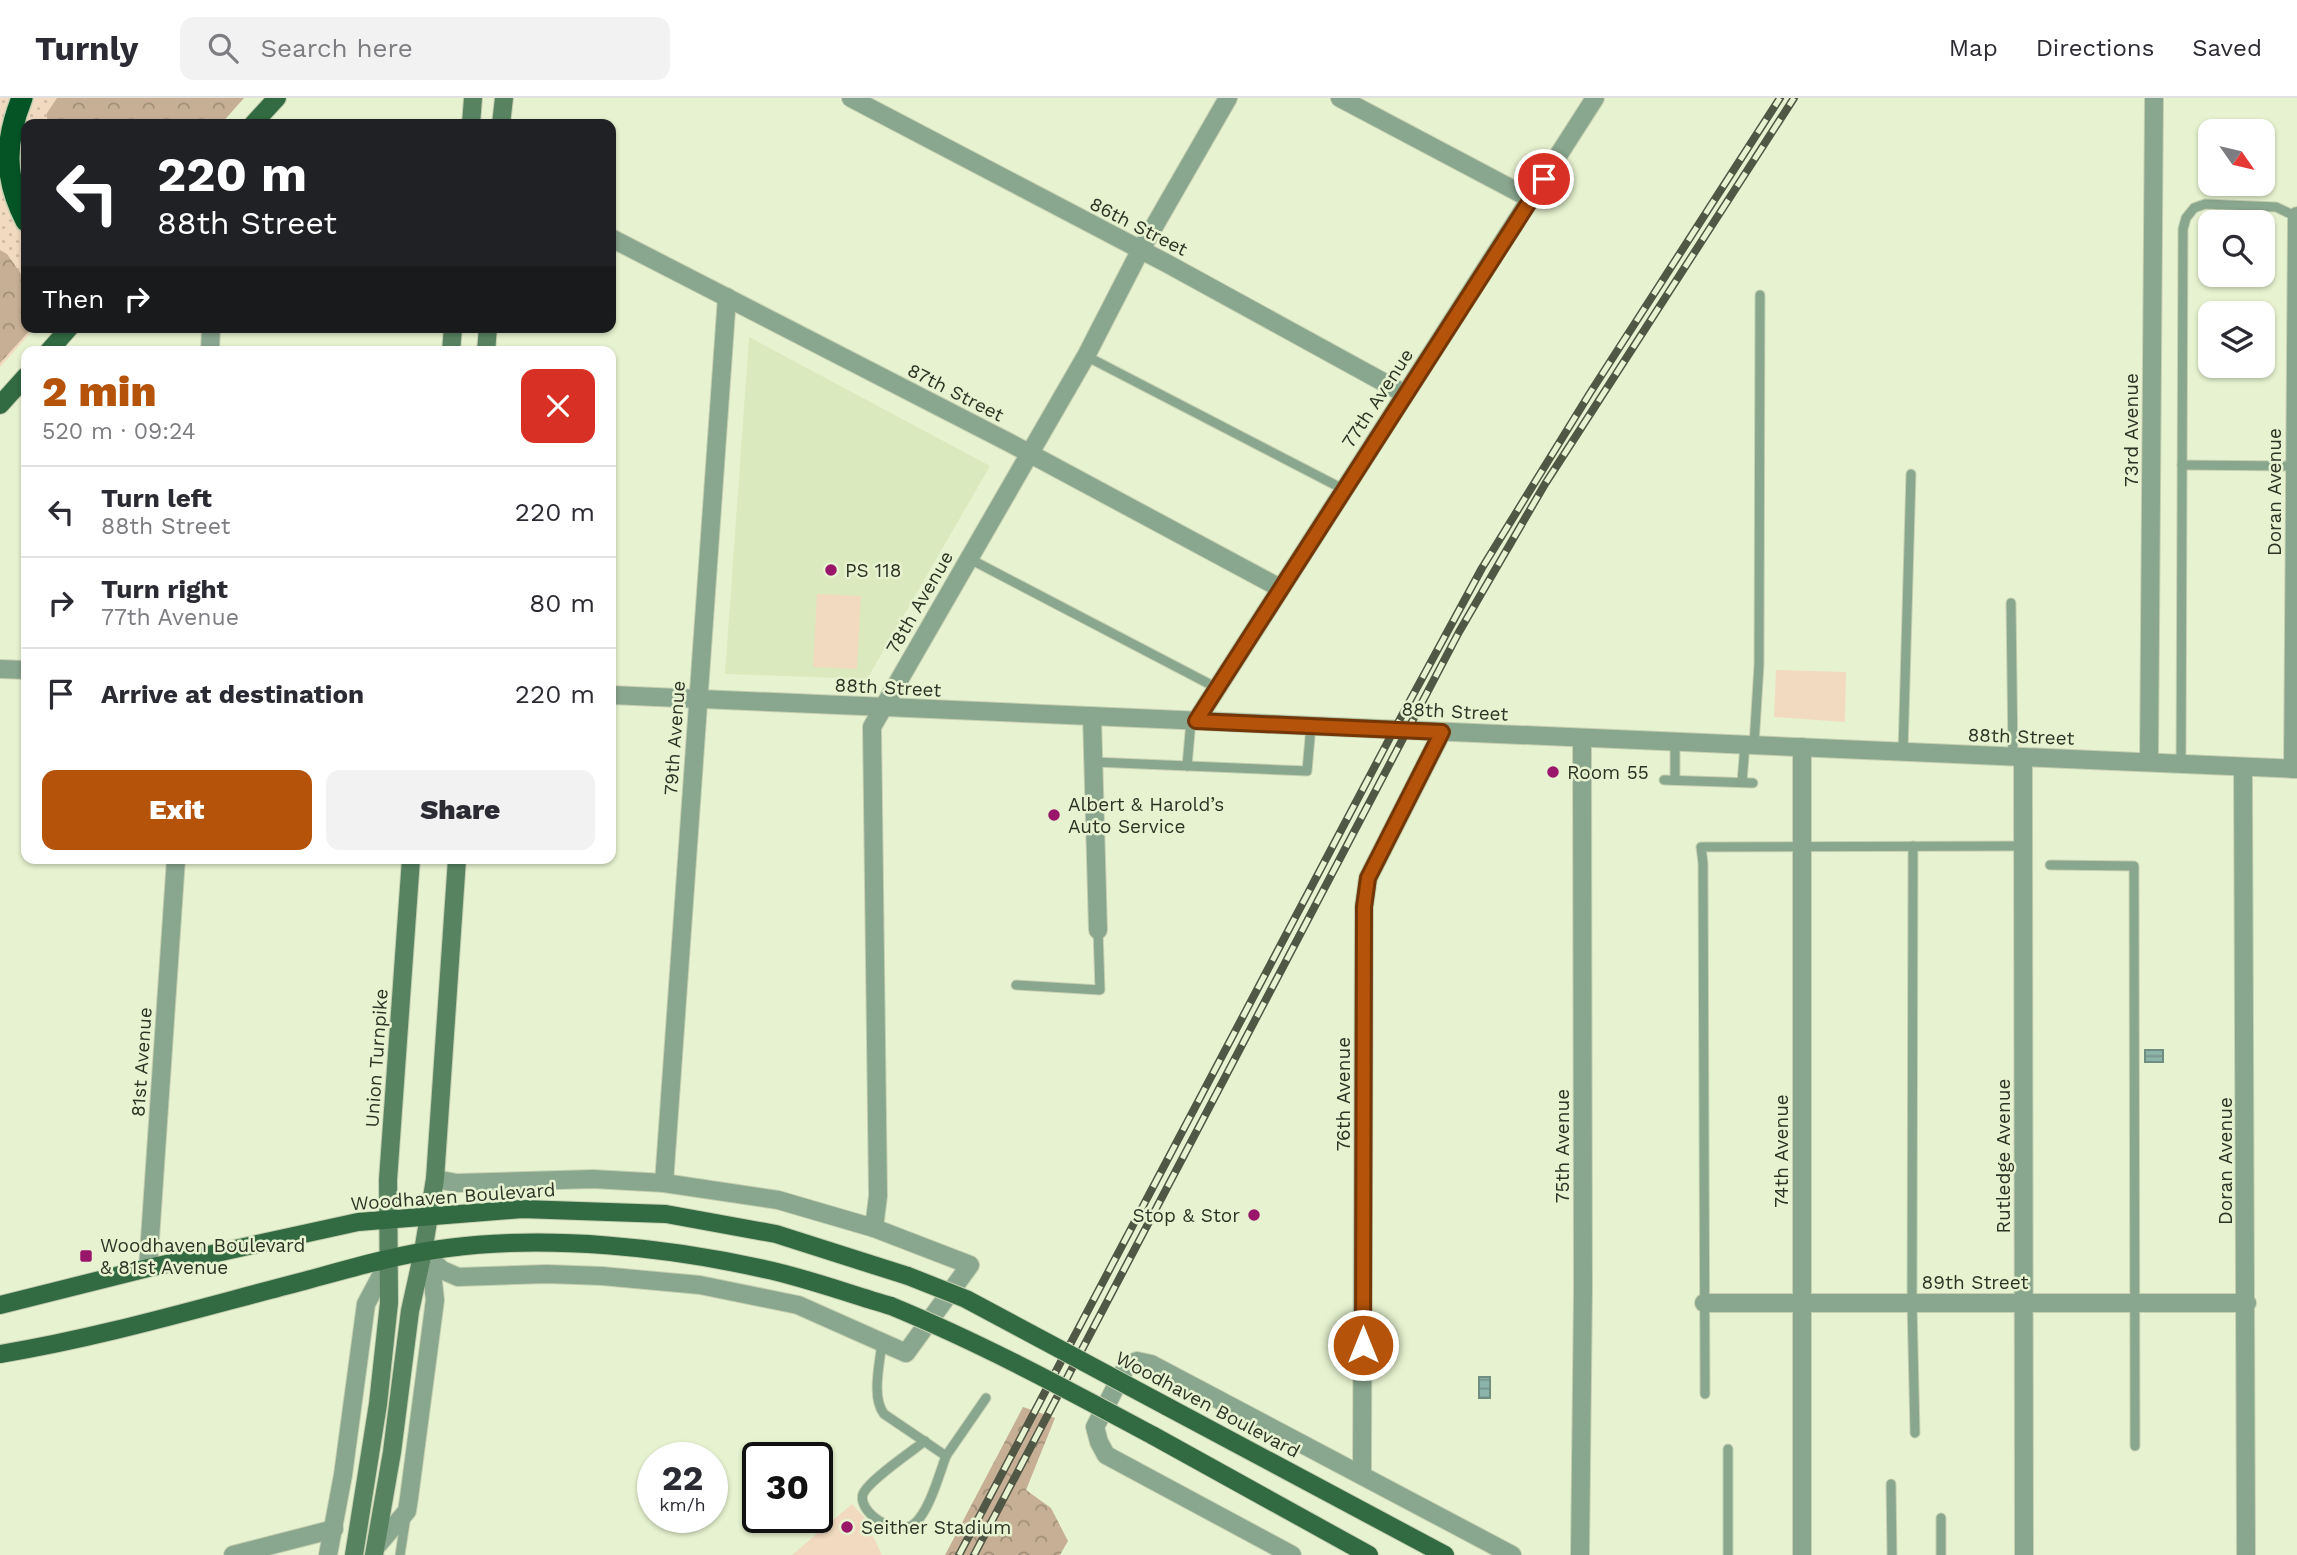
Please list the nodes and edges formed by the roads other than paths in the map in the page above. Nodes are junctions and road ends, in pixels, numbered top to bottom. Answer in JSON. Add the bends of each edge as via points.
{"nodes":[{"id":1,"x":22,"y":98,"type":"edge"},
{"id":2,"x":277,"y":98,"type":"edge"},
{"id":3,"x":473,"y":98,"type":"edge"},
{"id":4,"x":504,"y":98,"type":"edge"},
{"id":5,"x":851,"y":98,"type":"edge"},
{"id":6,"x":1228,"y":98,"type":"edge"},
{"id":7,"x":1340,"y":98,"type":"edge"},
{"id":8,"x":1595,"y":98,"type":"edge"},
{"id":9,"x":2154,"y":98,"type":"edge"},
{"id":10,"x":258,"y":119,"type":"edge"},
{"id":11,"x":471,"y":119,"type":"edge"},
{"id":12,"x":502,"y":119,"type":"edge"},
{"id":13,"x":1531,"y":199,"type":"junction"},
{"id":14,"x":21,"y":210,"type":"edge"},
{"id":15,"x":2296,"y":216,"type":"edge"},
{"id":16,"x":616,"y":241,"type":"edge"},
{"id":17,"x":1140,"y":251,"type":"junction"},
{"id":18,"x":1760,"y":295,"type":"dead end"},
{"id":19,"x":727,"y":297,"type":"junction"},
{"id":20,"x":1086,"y":356,"type":"junction"},
{"id":21,"x":21,"y":382,"type":"edge"},
{"id":22,"x":1405,"y":394,"type":"junction"},
{"id":23,"x":0,"y":405,"type":"edge"},
{"id":24,"x":1028,"y":453,"type":"junction"},
{"id":25,"x":2296,"y":458,"type":"edge"},
{"id":26,"x":2182,"y":465,"type":"junction"},
{"id":27,"x":1911,"y":474,"type":"dead end"},
{"id":28,"x":1343,"y":489,"type":"junction"},
{"id":29,"x":968,"y":558,"type":"junction"},
{"id":30,"x":1280,"y":588,"type":"junction"},
{"id":31,"x":2011,"y":603,"type":"dead end"},
{"id":32,"x":0,"y":669,"type":"edge"},
{"id":33,"x":21,"y":670,"type":"edge"},
{"id":34,"x":1217,"y":688,"type":"junction"},
{"id":35,"x":616,"y":695,"type":"edge"},
{"id":36,"x":698,"y":699,"type":"junction"},
{"id":37,"x":883,"y":707,"type":"junction"},
{"id":38,"x":1092,"y":716,"type":"junction"},
{"id":39,"x":1193,"y":721,"type":"junction"},
{"id":40,"x":1311,"y":726,"type":"junction"},
{"id":41,"x":1442,"y":732,"type":"junction"},
{"id":42,"x":1581,"y":738,"type":"junction"},
{"id":43,"x":1675,"y":742,"type":"junction"},
{"id":44,"x":1749,"y":745,"type":"junction"},
{"id":45,"x":1802,"y":747,"type":"junction"},
{"id":46,"x":1903,"y":752,"type":"junction"},
{"id":47,"x":2018,"y":757,"type":"junction"},
{"id":48,"x":1094,"y":762,"type":"junction"},
{"id":49,"x":2150,"y":762,"type":"junction"},
{"id":50,"x":2181,"y":764,"type":"junction"},
{"id":51,"x":1187,"y":766,"type":"junction"},
{"id":52,"x":2243,"y":767,"type":"junction"},
{"id":53,"x":2295,"y":769,"type":"edge"},
{"id":54,"x":1742,"y":782,"type":"junction"},
{"id":55,"x":1753,"y":782,"type":"dead end"},
{"id":56,"x":1802,"y":846,"type":"junction"},
{"id":57,"x":1913,"y":846,"type":"junction"},
{"id":58,"x":2023,"y":846,"type":"junction"},
{"id":59,"x":176,"y":864,"type":"edge"},
{"id":60,"x":411,"y":864,"type":"edge"},
{"id":61,"x":457,"y":864,"type":"edge"},
{"id":62,"x":2050,"y":864,"type":"dead end"},
{"id":63,"x":1098,"y":930,"type":"joint"},
{"id":64,"x":1016,"y":985,"type":"dead end"},
{"id":65,"x":435,"y":1179,"type":"junction"},
{"id":66,"x":664,"y":1183,"type":"junction"},
{"id":67,"x":430,"y":1215,"type":"junction"},
{"id":68,"x":388,"y":1219,"type":"junction"},
{"id":69,"x":874,"y":1228,"type":"junction"},
{"id":70,"x":423,"y":1252,"type":"junction"},
{"id":71,"x":390,"y":1259,"type":"junction"},
{"id":72,"x":148,"y":1268,"type":"junction"},
{"id":73,"x":1704,"y":1303,"type":"junction"},
{"id":74,"x":1912,"y":1303,"type":"junction"},
{"id":75,"x":2024,"y":1303,"type":"junction"},
{"id":76,"x":2134,"y":1303,"type":"junction"},
{"id":77,"x":2247,"y":1303,"type":"junction"},
{"id":78,"x":1801,"y":1304,"type":"junction"},
{"id":79,"x":0,"y":1306,"type":"edge"},
{"id":80,"x":882,"y":1342,"type":"junction"},
{"id":81,"x":0,"y":1354,"type":"edge"},
{"id":82,"x":1706,"y":1394,"type":"dead end"},
{"id":83,"x":986,"y":1398,"type":"dead end"},
{"id":84,"x":1915,"y":1433,"type":"dead end"},
{"id":85,"x":925,"y":1441,"type":"junction"},
{"id":86,"x":2135,"y":1446,"type":"dead end"},
{"id":87,"x":1728,"y":1449,"type":"dead end"},
{"id":88,"x":946,"y":1456,"type":"junction"},
{"id":89,"x":1362,"y":1475,"type":"junction"},
{"id":90,"x":1891,"y":1484,"type":"dead end"},
{"id":91,"x":407,"y":1511,"type":"junction"},
{"id":92,"x":1941,"y":1518,"type":"dead end"},
{"id":93,"x":334,"y":1529,"type":"junction"},
{"id":94,"x":375,"y":1551,"type":"edge"},
{"id":95,"x":233,"y":1555,"type":"edge"},
{"id":96,"x":328,"y":1555,"type":"edge"},
{"id":97,"x":354,"y":1555,"type":"edge"},
{"id":98,"x":400,"y":1555,"type":"edge"},
{"id":99,"x":1292,"y":1555,"type":"edge"},
{"id":100,"x":1369,"y":1555,"type":"edge"},
{"id":101,"x":1445,"y":1555,"type":"edge"},
{"id":102,"x":1512,"y":1555,"type":"edge"},
{"id":103,"x":1580,"y":1555,"type":"edge"},
{"id":104,"x":1728,"y":1555,"type":"edge"},
{"id":105,"x":1801,"y":1555,"type":"edge"},
{"id":106,"x":1892,"y":1555,"type":"edge"},
{"id":107,"x":1941,"y":1555,"type":"edge"},
{"id":108,"x":2024,"y":1555,"type":"edge"},
{"id":109,"x":2246,"y":1555,"type":"edge"}],
"edges":[{"from":1,"to":14,"type":"highway","via":[[11,131],[9,165],[12,190]]},
{"from":2,"to":10,"type":"main road"},
{"from":3,"to":11,"type":"main road"},
{"from":4,"to":12,"type":"main road"},
{"from":5,"to":17,"type":"street","name":"86th Street"},
{"from":6,"to":17,"type":"street","name":"78th Avenue"},
{"from":7,"to":13,"type":"street"},
{"from":8,"to":13,"type":"street","name":"77th Avenue"},
{"from":9,"to":49,"type":"street","name":"73rd Avenue"},
{"from":13,"to":22,"type":"street","name":"77th Avenue"},
{"from":15,"to":25,"type":"street","name":"Doran Avenue"},
{"from":15,"to":26,"type":"lane","via":[[2276,206],[2206,204],[2194,208],[2186,218]]},
{"from":16,"to":19,"type":"street","name":"87th Street"},
{"from":17,"to":20,"type":"street","name":"78th Avenue"},
{"from":17,"to":22,"type":"street","name":"86th Street"},
{"from":18,"to":44,"type":"lane","via":[[1759,665]]},
{"from":19,"to":24,"type":"street","name":"87th Street"},
{"from":19,"to":36,"type":"street","name":"79th Avenue"},
{"from":20,"to":24,"type":"street","name":"78th Avenue"},
{"from":20,"to":28,"type":"lane"},
{"from":21,"to":23,"type":"main road"},
{"from":22,"to":28,"type":"street","name":"77th Avenue"},
{"from":24,"to":29,"type":"street","name":"78th Avenue"},
{"from":24,"to":30,"type":"street","name":"87th Street"},
{"from":25,"to":26,"type":"lane"},
{"from":25,"to":53,"type":"street","name":"Doran Avenue"},
{"from":26,"to":50,"type":"lane"},
{"from":27,"to":46,"type":"lane"},
{"from":28,"to":30,"type":"street","name":"77th Avenue"},
{"from":29,"to":34,"type":"lane"},
{"from":29,"to":37,"type":"street","name":"78th Avenue"},
{"from":30,"to":34,"type":"street","name":"77th Avenue"},
{"from":31,"to":47,"type":"lane"},
{"from":32,"to":33,"type":"street"},
{"from":34,"to":39,"type":"street","name":"77th Avenue"},
{"from":35,"to":36,"type":"street","name":"88th Street"},
{"from":36,"to":37,"type":"street","name":"88th Street"},
{"from":36,"to":66,"type":"street","name":"79th Avenue"},
{"from":37,"to":38,"type":"street","name":"88th Street"},
{"from":37,"to":69,"type":"street","name":"78th Avenue","via":[[871,733],[878,1196]]},
{"from":38,"to":39,"type":"street","name":"88th Street"},
{"from":38,"to":48,"type":"street"},
{"from":39,"to":40,"type":"street","name":"88th Street"},
{"from":39,"to":51,"type":"lane"},
{"from":40,"to":41,"type":"street","name":"88th Street"},
{"from":40,"to":51,"type":"lane","via":[[1307,771]]},
{"from":41,"to":42,"type":"street","name":"88th Street"},
{"from":41,"to":89,"type":"street","name":"76th Avenue","via":[[1368,878],[1364,907]]},
{"from":42,"to":43,"type":"street","name":"88th Street"},
{"from":42,"to":103,"type":"street","name":"75th Avenue"},
{"from":43,"to":44,"type":"street","name":"88th Street"},
{"from":43,"to":54,"type":"lane","via":[[1670,780]]},
{"from":44,"to":45,"type":"street","name":"88th Street"},
{"from":44,"to":54,"type":"lane"},
{"from":45,"to":46,"type":"street","name":"88th Street"},
{"from":45,"to":56,"type":"street","name":"74th Avenue"},
{"from":46,"to":47,"type":"street","name":"88th Street"},
{"from":47,"to":49,"type":"street","name":"88th Street"},
{"from":47,"to":58,"type":"street","name":"Rutledge Avenue"},
{"from":48,"to":51,"type":"lane"},
{"from":48,"to":63,"type":"street"},
{"from":49,"to":50,"type":"street","name":"88th Street"},
{"from":50,"to":52,"type":"street","name":"88th Street"},
{"from":52,"to":53,"type":"street","name":"88th Street"},
{"from":52,"to":77,"type":"street","name":"Doran Avenue"},
{"from":54,"to":55,"type":"lane"},
{"from":56,"to":57,"type":"lane"},
{"from":56,"to":73,"type":"lane","via":[[1701,847]]},
{"from":56,"to":78,"type":"street","name":"74th Avenue"},
{"from":57,"to":58,"type":"lane"},
{"from":57,"to":74,"type":"lane"},
{"from":58,"to":75,"type":"street","name":"Rutledge Avenue"},
{"from":59,"to":72,"type":"street","name":"81st Avenue"},
{"from":60,"to":68,"type":"main road","name":"Union Turnpike"},
{"from":61,"to":65,"type":"main road"},
{"from":62,"to":76,"type":"lane","via":[[2134,866]]},
{"from":63,"to":64,"type":"lane","via":[[1100,990]]},
{"from":65,"to":66,"type":"street","name":"Woodhaven Boulevard","via":[[457,1183],[593,1179]]},
{"from":65,"to":67,"type":"main road"},
{"from":66,"to":69,"type":"street","name":"Woodhaven Boulevard","via":[[778,1200]]},
{"from":67,"to":68,"type":"main road","name":"Woodhaven Boulevard"},
{"from":67,"to":70,"type":"main road"},
{"from":67,"to":101,"type":"main road","name":"Woodhaven Boulevard","bridge":true,"via":[[544,1209],[666,1214],[776,1234],[908,1276],[966,1299]]},
{"from":68,"to":71,"type":"main road","name":"Union Turnpike"},
{"from":68,"to":72,"type":"main road","name":"Woodhaven Boulevard"},
{"from":69,"to":80,"type":"street","name":"Woodhaven Boulevard","via":[[970,1265],[906,1353]]},
{"from":70,"to":71,"type":"main road"},
{"from":70,"to":80,"type":"street","name":"Woodhaven Boulevard","via":[[442,1270],[458,1277],[576,1275],[700,1285],[798,1306]]},
{"from":70,"to":91,"type":"street","via":[[432,1273],[435,1300]]},
{"from":70,"to":94,"type":"main road"},
{"from":70,"to":100,"type":"main road","bridge":true,"via":[[530,1244],[653,1250],[767,1269],[891,1306],[1014,1362]]},
{"from":71,"to":81,"type":"main road","via":[[99,1334]]},
{"from":71,"to":93,"type":"street","via":[[366,1304]]},
{"from":71,"to":97,"type":"main road","name":"Union Turnpike","via":[[379,1404]]},
{"from":72,"to":79,"type":"main road","name":"Woodhaven Boulevard"},
{"from":73,"to":78,"type":"street","name":"89th Street"},
{"from":73,"to":82,"type":"lane"},
{"from":74,"to":75,"type":"street","name":"89th Street"},
{"from":74,"to":78,"type":"street","name":"89th Street"},
{"from":74,"to":84,"type":"lane"},
{"from":75,"to":76,"type":"street","name":"89th Street"},
{"from":75,"to":108,"type":"street","name":"Rutledge Avenue"},
{"from":76,"to":77,"type":"street","name":"89th Street"},
{"from":76,"to":86,"type":"lane"},
{"from":77,"to":109,"type":"street","name":"Doran Avenue"},
{"from":78,"to":105,"type":"street","name":"74th Avenue"},
{"from":80,"to":85,"type":"lane","via":[[879,1408]]},
{"from":83,"to":88,"type":"lane"},
{"from":85,"to":88,"type":"lane"},
{"from":85,"to":88,"type":"lane","via":[[863,1494],[867,1510],[879,1520],[901,1530],[915,1523],[924,1512]]},
{"from":87,"to":104,"type":"lane"},
{"from":89,"to":99,"type":"street","via":[[1151,1364],[1138,1361],[1127,1365],[1095,1427],[1107,1455]]},
{"from":89,"to":102,"type":"street"},
{"from":90,"to":106,"type":"lane"},
{"from":91,"to":94,"type":"street"},
{"from":91,"to":98,"type":"lane"},
{"from":92,"to":107,"type":"lane"},
{"from":93,"to":95,"type":"street"},
{"from":93,"to":96,"type":"street"}]}
